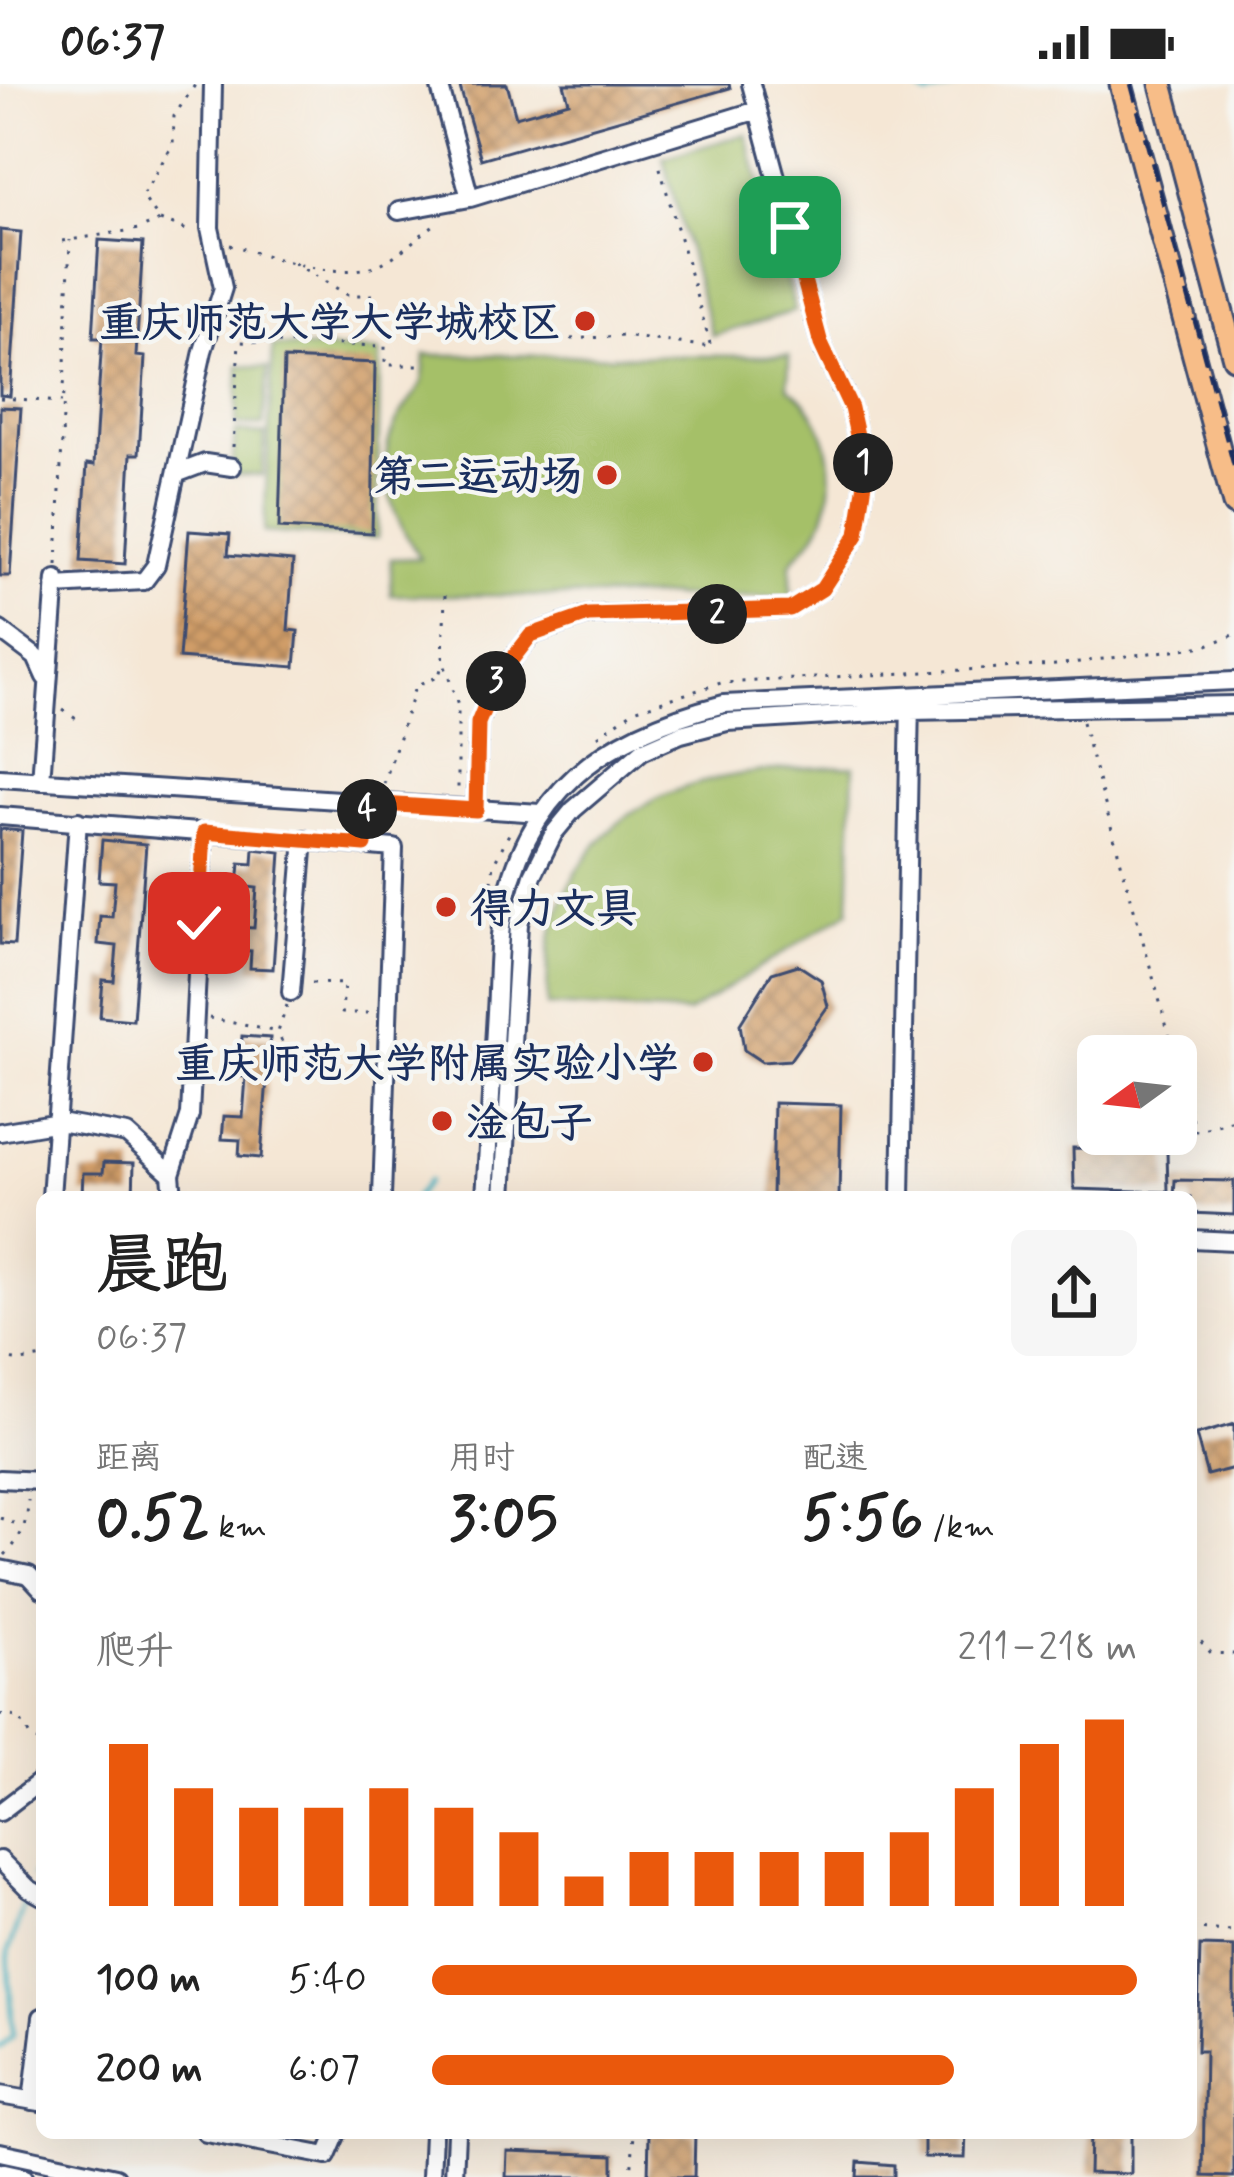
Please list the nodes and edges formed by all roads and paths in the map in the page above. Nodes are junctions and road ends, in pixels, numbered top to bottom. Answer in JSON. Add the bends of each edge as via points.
{"nodes":[{"id":1,"x":195,"y":84,"type":"edge"},
{"id":2,"x":213,"y":84,"type":"edge"},
{"id":3,"x":439,"y":84,"type":"edge"},
{"id":4,"x":751,"y":84,"type":"edge"},
{"id":5,"x":1121,"y":84,"type":"edge"},
{"id":6,"x":1161,"y":84,"type":"edge"},
{"id":7,"x":758,"y":110,"type":"junction"},
{"id":8,"x":653,"y":142,"type":"junction"},
{"id":9,"x":470,"y":198,"type":"junction"},
{"id":10,"x":399,"y":211,"type":"dead end"},
{"id":11,"x":160,"y":220,"type":"junction"},
{"id":12,"x":212,"y":240,"type":"junction"},
{"id":13,"x":287,"y":260,"type":"junction"},
{"id":14,"x":374,"y":295,"type":"dead end"},
{"id":15,"x":571,"y":340,"type":"dead end"},
{"id":16,"x":1234,"y":358,"type":"edge"},
{"id":17,"x":424,"y":365,"type":"dead end"},
{"id":18,"x":0,"y":398,"type":"edge"},
{"id":19,"x":64,"y":402,"type":"junction"},
{"id":20,"x":232,"y":467,"type":"joint"},
{"id":21,"x":176,"y":474,"type":"junction"},
{"id":22,"x":1234,"y":504,"type":"edge"},
{"id":23,"x":56,"y":582,"type":"junction"},
{"id":24,"x":445,"y":596,"type":"dead end"},
{"id":25,"x":0,"y":630,"type":"edge"},
{"id":26,"x":1234,"y":635,"type":"edge"},
{"id":27,"x":443,"y":660,"type":"junction"},
{"id":28,"x":1234,"y":681,"type":"edge"},
{"id":29,"x":48,"y":683,"type":"junction"},
{"id":30,"x":910,"y":703,"type":"junction"},
{"id":31,"x":1234,"y":705,"type":"edge"},
{"id":32,"x":1078,"y":708,"type":"junction"},
{"id":33,"x":584,"y":747,"type":"dead end"},
{"id":34,"x":0,"y":778,"type":"edge"},
{"id":35,"x":41,"y":781,"type":"junction"},
{"id":36,"x":367,"y":803,"type":"junction"},
{"id":37,"x":467,"y":809,"type":"junction"},
{"id":38,"x":520,"y":812,"type":"junction"},
{"id":39,"x":540,"y":813,"type":"junction"},
{"id":40,"x":0,"y":816,"type":"edge"},
{"id":41,"x":78,"y":821,"type":"junction"},
{"id":42,"x":204,"y":832,"type":"junction"},
{"id":43,"x":304,"y":839,"type":"junction"},
{"id":44,"x":492,"y":885,"type":"dead end"},
{"id":45,"x":291,"y":987,"type":"junction"},
{"id":46,"x":388,"y":1013,"type":"junction"},
{"id":47,"x":194,"y":1015,"type":"junction"},
{"id":48,"x":278,"y":1032,"type":"junction"},
{"id":49,"x":1169,"y":1035,"type":"edge"},
{"id":50,"x":290,"y":1060,"type":"dead end"},
{"id":51,"x":1234,"y":1120,"type":"edge"},
{"id":52,"x":59,"y":1122,"type":"junction"},
{"id":53,"x":1197,"y":1131,"type":"edge"},
{"id":54,"x":0,"y":1132,"type":"edge"},
{"id":55,"x":171,"y":1174,"type":"junction"},
{"id":56,"x":52,"y":1191,"type":"edge"},
{"id":57,"x":172,"y":1191,"type":"edge"},
{"id":58,"x":382,"y":1191,"type":"edge"},
{"id":59,"x":485,"y":1191,"type":"edge"},
{"id":60,"x":503,"y":1191,"type":"edge"},
{"id":61,"x":901,"y":1191,"type":"edge"},
{"id":62,"x":1197,"y":1239,"type":"edge"},
{"id":63,"x":1234,"y":1241,"type":"edge"},
{"id":64,"x":0,"y":1358,"type":"edge"},
{"id":65,"x":36,"y":1358,"type":"edge"},
{"id":66,"x":0,"y":1479,"type":"edge"},
{"id":67,"x":35,"y":1480,"type":"edge"},
{"id":68,"x":0,"y":1518,"type":"edge"},
{"id":69,"x":24,"y":1526,"type":"junction"},
{"id":70,"x":0,"y":1565,"type":"edge"},
{"id":71,"x":36,"y":1583,"type":"edge"},
{"id":72,"x":1197,"y":1637,"type":"edge"},
{"id":73,"x":1234,"y":1654,"type":"edge"},
{"id":74,"x":0,"y":1715,"type":"edge"},
{"id":75,"x":36,"y":1740,"type":"edge"},
{"id":76,"x":36,"y":1785,"type":"edge"},
{"id":77,"x":0,"y":1813,"type":"edge"},
{"id":78,"x":0,"y":1860,"type":"edge"},
{"id":79,"x":36,"y":1891,"type":"edge"},
{"id":80,"x":1197,"y":1929,"type":"edge"},
{"id":81,"x":1234,"y":1931,"type":"edge"},
{"id":82,"x":0,"y":2095,"type":"edge"},
{"id":83,"x":36,"y":2102,"type":"edge"},
{"id":84,"x":238,"y":2139,"type":"edge"},
{"id":85,"x":334,"y":2139,"type":"edge"},
{"id":86,"x":434,"y":2139,"type":"edge"},
{"id":87,"x":456,"y":2139,"type":"edge"},
{"id":88,"x":634,"y":2139,"type":"edge"},
{"id":89,"x":0,"y":2152,"type":"edge"},
{"id":90,"x":0,"y":2172,"type":"edge"},
{"id":91,"x":23,"y":2177,"type":"edge"},
{"id":92,"x":116,"y":2177,"type":"edge"},
{"id":93,"x":431,"y":2177,"type":"edge"},
{"id":94,"x":454,"y":2177,"type":"edge"},
{"id":95,"x":631,"y":2177,"type":"edge"}],
"edges":[{"from":1,"to":11,"type":"path","via":[[142,196]]},
{"from":2,"to":12,"type":"street"},
{"from":3,"to":9,"type":"street"},
{"from":4,"to":7,"type":"street"},
{"from":5,"to":22,"type":"main road"},
{"from":6,"to":16,"type":"main road"},
{"from":7,"to":8,"type":"street"},
{"from":7,"to":37,"type":"street","via":[[821,344],[851,408],[866,476],[857,535],[822,589],[790,609],[588,615],[531,635],[496,680],[478,723]]},
{"from":8,"to":9,"type":"street"},
{"from":8,"to":15,"type":"path","via":[[711,347],[622,336]]},
{"from":9,"to":10,"type":"street"},
{"from":9,"to":13,"type":"path","via":[[382,263],[351,271]]},
{"from":11,"to":12,"type":"path"},
{"from":11,"to":19,"type":"path","via":[[66,240]]},
{"from":12,"to":13,"type":"path"},
{"from":12,"to":21,"type":"street","via":[[223,288]]},
{"from":13,"to":14,"type":"path","via":[[348,295]]},
{"from":17,"to":20,"type":"path","via":[[385,365],[385,346],[239,342]]},
{"from":18,"to":19,"type":"path"},
{"from":19,"to":23,"type":"path"},
{"from":20,"to":21,"type":"street","via":[[205,463]]},
{"from":21,"to":23,"type":"street","via":[[144,581]]},
{"from":23,"to":29,"type":"street"},
{"from":24,"to":27,"type":"path"},
{"from":25,"to":29,"type":"street","via":[[36,657]]},
{"from":26,"to":33,"type":"path","via":[[1205,646],[1056,665],[721,683],[634,710]]},
{"from":27,"to":36,"type":"path","via":[[439,676],[415,687],[382,790]]},
{"from":27,"to":37,"type":"path","via":[[458,706]]},
{"from":28,"to":30,"type":"street"},
{"from":29,"to":35,"type":"street"},
{"from":30,"to":32,"type":"street"},
{"from":30,"to":39,"type":"street","via":[[724,704],[677,716],[633,733]]},
{"from":30,"to":60,"type":"street","via":[[681,734],[605,779],[554,833],[519,924]]},
{"from":30,"to":61,"type":"street"},
{"from":31,"to":32,"type":"street"},
{"from":32,"to":49,"type":"path"},
{"from":34,"to":35,"type":"street"},
{"from":35,"to":36,"type":"street"},
{"from":36,"to":37,"type":"street"},
{"from":37,"to":38,"type":"street"},
{"from":38,"to":39,"type":"street"},
{"from":38,"to":44,"type":"path","via":[[494,863]]},
{"from":39,"to":59,"type":"street","via":[[501,921]]},
{"from":40,"to":41,"type":"street"},
{"from":41,"to":42,"type":"street"},
{"from":41,"to":52,"type":"street"},
{"from":42,"to":43,"type":"street"},
{"from":42,"to":47,"type":"street"},
{"from":43,"to":45,"type":"street"},
{"from":43,"to":46,"type":"street","via":[[394,848]]},
{"from":45,"to":46,"type":"path","via":[[344,984],[342,1013]]},
{"from":45,"to":48,"type":"path"},
{"from":46,"to":58,"type":"street"},
{"from":47,"to":48,"type":"path"},
{"from":47,"to":55,"type":"street","via":[[190,1115]]},
{"from":48,"to":50,"type":"path"},
{"from":51,"to":53,"type":"path"},
{"from":52,"to":54,"type":"street"},
{"from":52,"to":55,"type":"street","via":[[128,1134]]},
{"from":52,"to":56,"type":"street"},
{"from":55,"to":57,"type":"street"},
{"from":62,"to":63,"type":"street"},
{"from":64,"to":65,"type":"path"},
{"from":66,"to":67,"type":"street"},
{"from":67,"to":69,"type":"path"},
{"from":68,"to":69,"type":"path"},
{"from":69,"to":70,"type":"path"},
{"from":70,"to":71,"type":"street"},
{"from":72,"to":73,"type":"path","via":[[1211,1653]]},
{"from":74,"to":75,"type":"path","via":[[18,1717]]},
{"from":76,"to":77,"type":"street"},
{"from":78,"to":79,"type":"street"},
{"from":80,"to":81,"type":"path"},
{"from":82,"to":83,"type":"street"},
{"from":84,"to":85,"type":"street","via":[[327,2156]]},
{"from":86,"to":93,"type":"street"},
{"from":87,"to":94,"type":"street"},
{"from":88,"to":95,"type":"path"},
{"from":89,"to":92,"type":"street"},
{"from":90,"to":91,"type":"street"}]}
